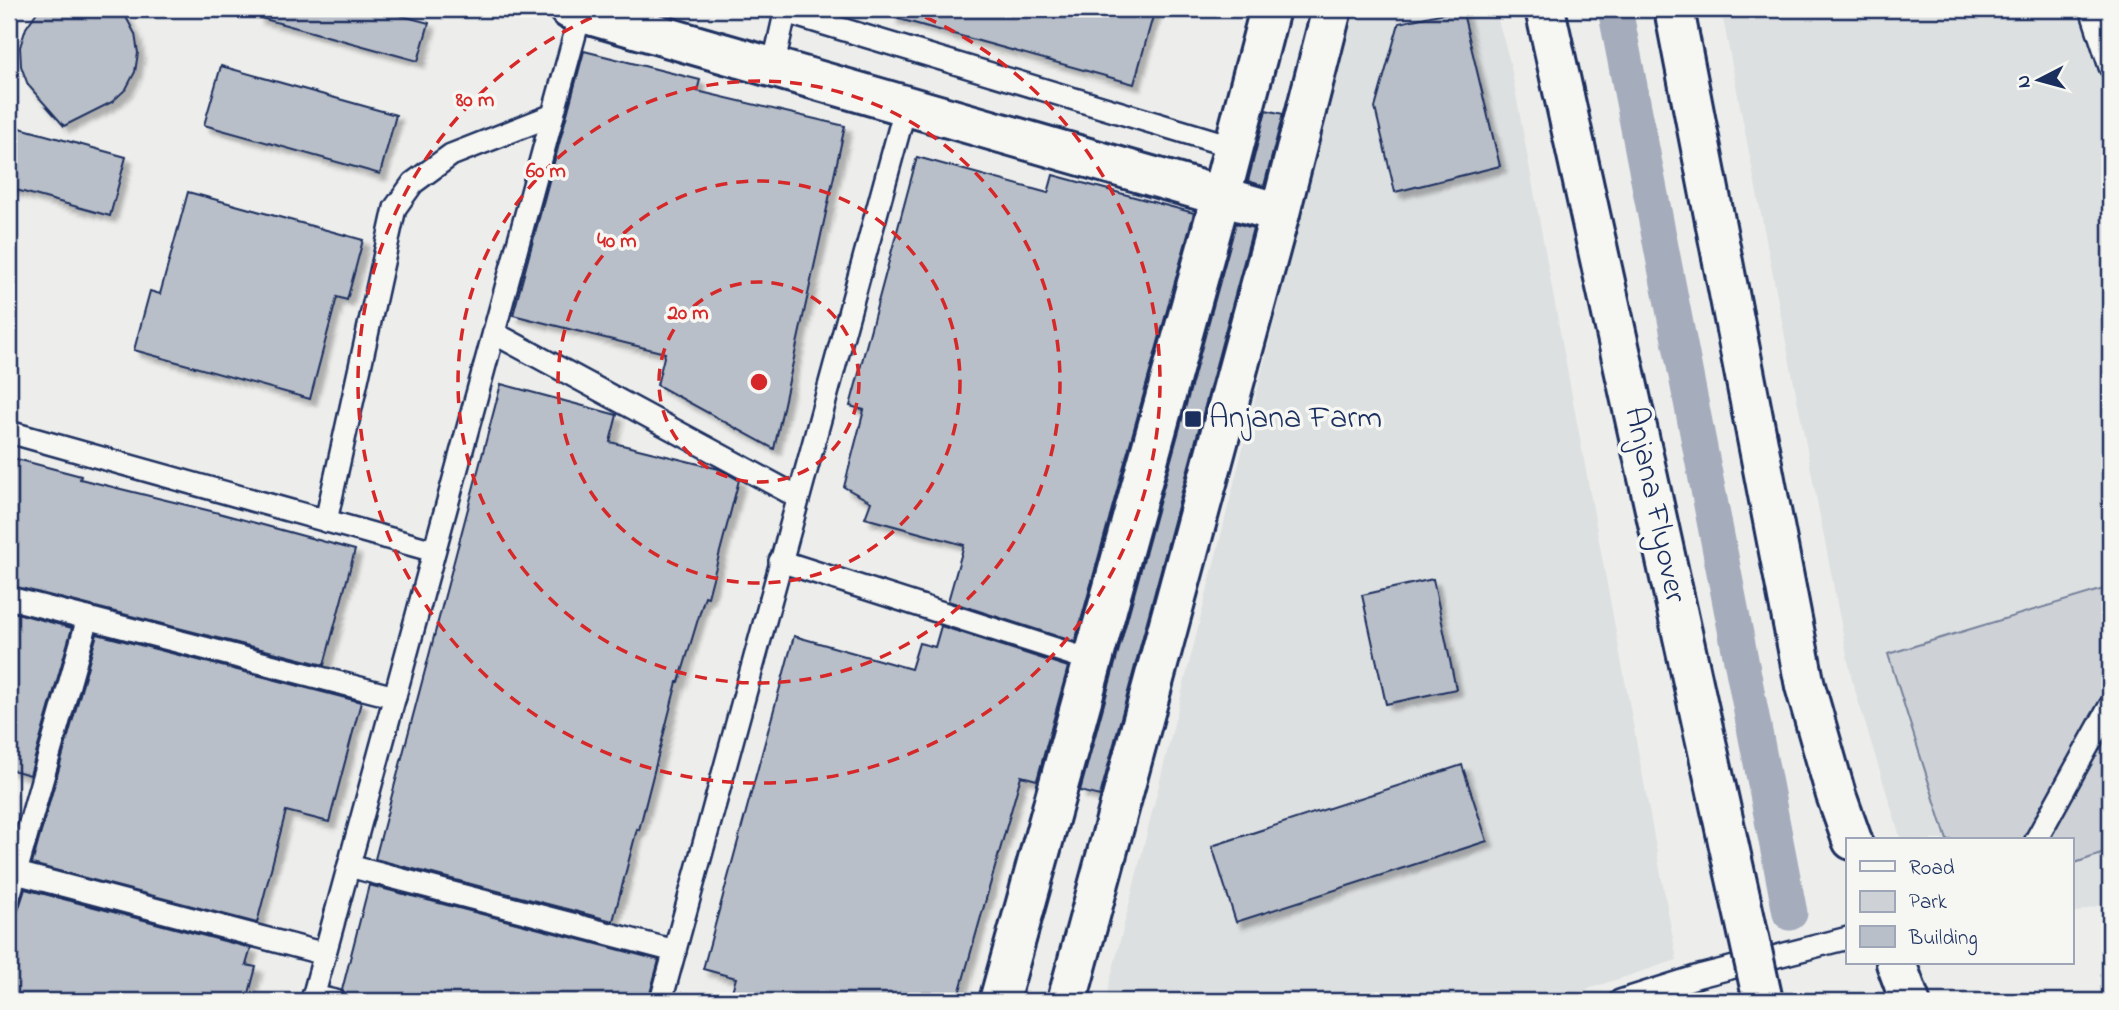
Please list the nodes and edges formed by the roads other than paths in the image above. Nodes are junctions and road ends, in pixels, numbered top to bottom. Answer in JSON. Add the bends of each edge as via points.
{"nodes":[{"id":1,"x":1270,"y":9,"type":"edge"},
{"id":2,"x":1332,"y":9,"type":"edge"},
{"id":3,"x":1545,"y":9,"type":"edge"},
{"id":4,"x":1674,"y":9,"type":"edge"},
{"id":5,"x":2091,"y":9,"type":"edge"},
{"id":6,"x":575,"y":10,"type":"edge"},
{"id":7,"x":786,"y":10,"type":"edge"},
{"id":8,"x":2110,"y":67,"type":"edge"},
{"id":9,"x":773,"y":68,"type":"junction"},
{"id":10,"x":906,"y":105,"type":"junction"},
{"id":11,"x":553,"y":115,"type":"junction"},
{"id":12,"x":1234,"y":147,"type":"junction"},
{"id":13,"x":1222,"y":196,"type":"junction"},
{"id":14,"x":1280,"y":213,"type":"junction"},
{"id":15,"x":494,"y":333,"type":"junction"},
{"id":16,"x":9,"y":432,"type":"edge"},
{"id":17,"x":798,"y":497,"type":"junction"},
{"id":18,"x":326,"y":521,"type":"junction"},
{"id":19,"x":435,"y":551,"type":"junction"},
{"id":20,"x":780,"y":561,"type":"junction"},
{"id":21,"x":9,"y":598,"type":"edge"},
{"id":22,"x":88,"y":618,"type":"junction"},
{"id":23,"x":1093,"y":661,"type":"junction"},
{"id":24,"x":395,"y":697,"type":"junction"},
{"id":25,"x":2110,"y":706,"type":"edge"},
{"id":26,"x":1852,"y":838,"type":"edge"},
{"id":27,"x":2037,"y":838,"type":"edge"},
{"id":28,"x":349,"y":866,"type":"junction"},
{"id":29,"x":12,"y":872,"type":"edge"},
{"id":30,"x":9,"y":897,"type":"edge"},
{"id":31,"x":1846,"y":939,"type":"edge"},
{"id":32,"x":675,"y":951,"type":"junction"},
{"id":33,"x":324,"y":954,"type":"junction"},
{"id":34,"x":1896,"y":964,"type":"edge"},
{"id":35,"x":312,"y":998,"type":"edge"},
{"id":36,"x":335,"y":1001,"type":"edge"},
{"id":37,"x":661,"y":1001,"type":"edge"},
{"id":38,"x":999,"y":1001,"type":"edge"},
{"id":39,"x":1068,"y":1001,"type":"edge"},
{"id":40,"x":1620,"y":1001,"type":"edge"},
{"id":41,"x":1762,"y":1001,"type":"edge"},
{"id":42,"x":1910,"y":1001,"type":"edge"}],
"edges":[{"from":1,"to":12,"type":"main road"},
{"from":2,"to":14,"type":"main road"},
{"from":3,"to":41,"type":"main road","name":"Anjana Flyover","bridge":true},
{"from":4,"to":26,"type":"main road","via":[[1805,685]]},
{"from":5,"to":8,"type":"lane"},
{"from":6,"to":9,"type":"main road"},
{"from":6,"to":11,"type":"lane"},
{"from":7,"to":9,"type":"lane"},
{"from":7,"to":12,"type":"lane"},
{"from":9,"to":10,"type":"main road"},
{"from":10,"to":13,"type":"main road"},
{"from":10,"to":17,"type":"lane"},
{"from":11,"to":15,"type":"lane"},
{"from":11,"to":18,"type":"lane","via":[[451,155],[412,183],[395,208]]},
{"from":12,"to":13,"type":"main road"},
{"from":13,"to":14,"type":"main road"},
{"from":13,"to":23,"type":"main road"},
{"from":14,"to":39,"type":"main road"},
{"from":15,"to":17,"type":"lane"},
{"from":15,"to":19,"type":"lane"},
{"from":16,"to":18,"type":"lane"},
{"from":17,"to":20,"type":"lane"},
{"from":18,"to":19,"type":"lane"},
{"from":19,"to":24,"type":"lane"},
{"from":20,"to":23,"type":"lane"},
{"from":20,"to":32,"type":"lane"},
{"from":21,"to":22,"type":"lane"},
{"from":22,"to":24,"type":"lane"},
{"from":22,"to":29,"type":"lane"},
{"from":23,"to":38,"type":"main road"},
{"from":24,"to":28,"type":"lane"},
{"from":25,"to":27,"type":"lane"},
{"from":28,"to":32,"type":"lane"},
{"from":28,"to":33,"type":"lane"},
{"from":29,"to":30,"type":"lane"},
{"from":29,"to":33,"type":"lane"},
{"from":31,"to":40,"type":"lane"},
{"from":32,"to":37,"type":"lane"},
{"from":33,"to":35,"type":"lane"},
{"from":34,"to":42,"type":"main road"},
{"from":35,"to":36,"type":"lane"}]}
